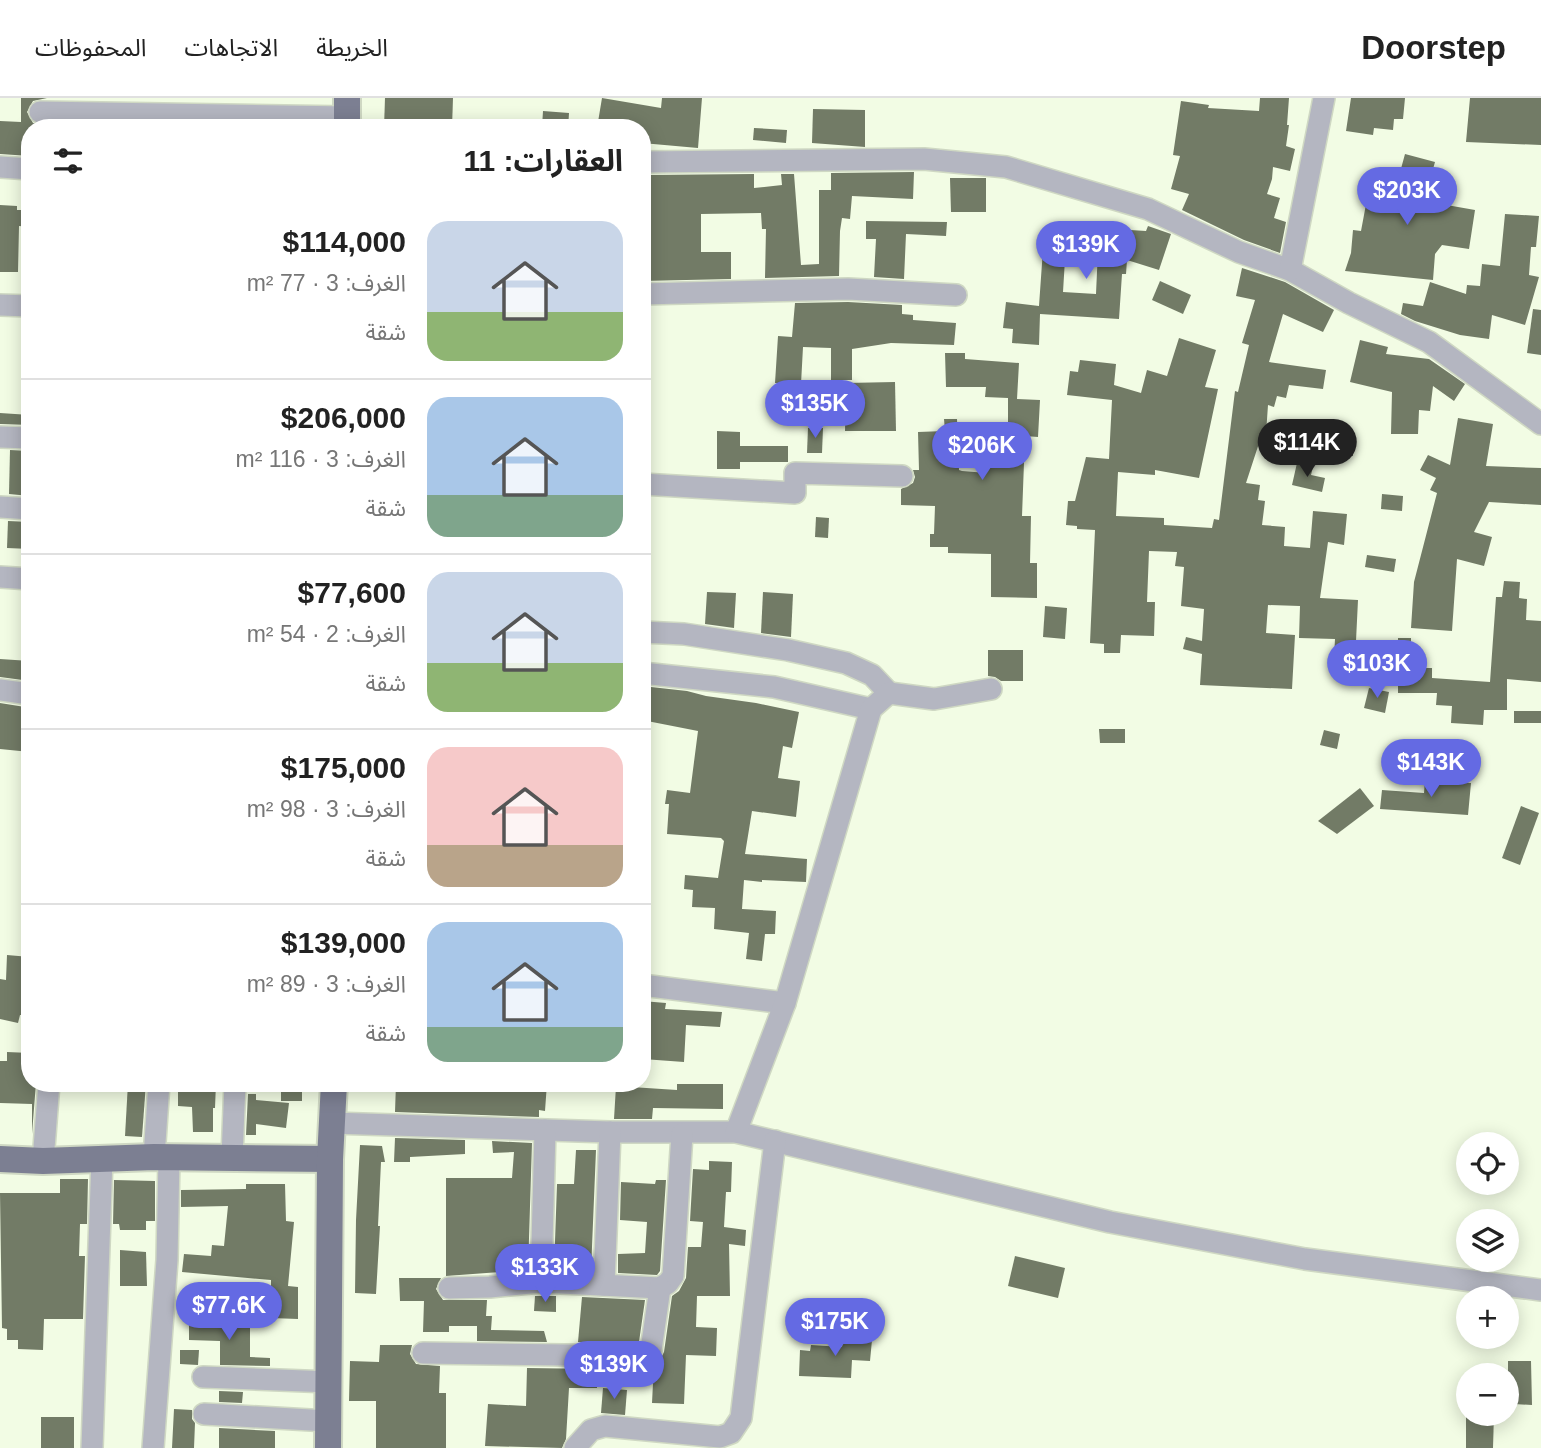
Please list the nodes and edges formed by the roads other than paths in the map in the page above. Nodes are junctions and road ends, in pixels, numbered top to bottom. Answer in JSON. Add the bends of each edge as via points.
{"nodes":[{"id":1,"x":1324,"y":98,"type":"edge"},
{"id":2,"x":40,"y":113,"type":"dead end"},
{"id":3,"x":347,"y":114,"type":"edge"},
{"id":4,"x":651,"y":162,"type":"edge"},
{"id":5,"x":0,"y":167,"type":"edge"},
{"id":6,"x":21,"y":168,"type":"edge"},
{"id":7,"x":1290,"y":270,"type":"junction"},
{"id":8,"x":651,"y":294,"type":"edge"},
{"id":9,"x":956,"y":295,"type":"dead end"},
{"id":10,"x":0,"y":305,"type":"edge"},
{"id":11,"x":21,"y":306,"type":"edge"},
{"id":12,"x":1541,"y":424,"type":"edge"},
{"id":13,"x":0,"y":437,"type":"edge"},
{"id":14,"x":21,"y":438,"type":"edge"},
{"id":15,"x":902,"y":475,"type":"dead end"},
{"id":16,"x":651,"y":485,"type":"edge"},
{"id":17,"x":0,"y":507,"type":"edge"},
{"id":18,"x":21,"y":508,"type":"edge"},
{"id":19,"x":0,"y":577,"type":"edge"},
{"id":20,"x":21,"y":578,"type":"edge"},
{"id":21,"x":651,"y":632,"type":"edge"},
{"id":22,"x":651,"y":674,"type":"edge"},
{"id":23,"x":991,"y":689,"type":"dead end"},
{"id":24,"x":0,"y":690,"type":"edge"},
{"id":25,"x":21,"y":693,"type":"edge"},
{"id":26,"x":889,"y":693,"type":"junction"},
{"id":27,"x":872,"y":709,"type":"junction"},
{"id":28,"x":651,"y":986,"type":"edge"},
{"id":29,"x":785,"y":1003,"type":"junction"},
{"id":30,"x":48,"y":1092,"type":"edge"},
{"id":31,"x":159,"y":1092,"type":"edge"},
{"id":32,"x":235,"y":1092,"type":"edge"},
{"id":33,"x":334,"y":1092,"type":"edge"},
{"id":34,"x":332,"y":1123,"type":"junction"},
{"id":35,"x":545,"y":1130,"type":"junction"},
{"id":36,"x":610,"y":1132,"type":"junction"},
{"id":37,"x":736,"y":1132,"type":"junction"},
{"id":38,"x":682,"y":1134,"type":"junction"},
{"id":39,"x":775,"y":1141,"type":"junction"},
{"id":40,"x":161,"y":1157,"type":"junction"},
{"id":41,"x":232,"y":1157,"type":"junction"},
{"id":42,"x":102,"y":1158,"type":"junction"},
{"id":43,"x":330,"y":1158,"type":"junction"},
{"id":44,"x":0,"y":1159,"type":"edge"},
{"id":45,"x":43,"y":1161,"type":"junction"},
{"id":46,"x":541,"y":1282,"type":"junction"},
{"id":47,"x":604,"y":1285,"type":"junction"},
{"id":48,"x":449,"y":1288,"type":"dead end"},
{"id":49,"x":660,"y":1288,"type":"junction"},
{"id":50,"x":1541,"y":1290,"type":"edge"},
{"id":51,"x":423,"y":1353,"type":"dead end"},
{"id":52,"x":203,"y":1377,"type":"dead end"},
{"id":53,"x":330,"y":1382,"type":"junction"},
{"id":54,"x":204,"y":1414,"type":"dead end"},
{"id":55,"x":328,"y":1421,"type":"junction"},
{"id":56,"x":92,"y":1448,"type":"edge"},
{"id":57,"x":153,"y":1448,"type":"edge"},
{"id":58,"x":328,"y":1448,"type":"edge"},
{"id":59,"x":575,"y":1448,"type":"edge"}],
"edges":[{"from":1,"to":7,"type":"street"},
{"from":2,"to":3,"type":"street"},
{"from":4,"to":7,"type":"street","via":[[924,159],[1006,167],[1148,209],[1239,252]]},
{"from":5,"to":6,"type":"street"},
{"from":7,"to":12,"type":"street","via":[[1429,342]]},
{"from":8,"to":9,"type":"street","via":[[848,289]]},
{"from":10,"to":11,"type":"street"},
{"from":13,"to":14,"type":"street"},
{"from":15,"to":16,"type":"street","via":[[795,473],[795,493]]},
{"from":17,"to":18,"type":"street"},
{"from":19,"to":20,"type":"street"},
{"from":21,"to":26,"type":"street","via":[[788,650],[846,663],[872,675]]},
{"from":22,"to":27,"type":"street","via":[[774,687]]},
{"from":23,"to":26,"type":"street","via":[[934,699]]},
{"from":24,"to":25,"type":"street"},
{"from":26,"to":27,"type":"street"},
{"from":27,"to":29,"type":"street"},
{"from":28,"to":29,"type":"street"},
{"from":29,"to":37,"type":"street"},
{"from":30,"to":45,"type":"street"},
{"from":31,"to":40,"type":"street"},
{"from":32,"to":41,"type":"street"},
{"from":33,"to":34,"type":"main road"},
{"from":34,"to":35,"type":"street"},
{"from":34,"to":43,"type":"main road"},
{"from":35,"to":36,"type":"street"},
{"from":35,"to":46,"type":"street"},
{"from":36,"to":38,"type":"street"},
{"from":36,"to":47,"type":"street"},
{"from":37,"to":38,"type":"street"},
{"from":37,"to":39,"type":"street"},
{"from":38,"to":49,"type":"street","via":[[673,1276]]},
{"from":39,"to":50,"type":"street","via":[[1110,1222],[1306,1259]]},
{"from":39,"to":59,"type":"street","via":[[741,1418],[732,1433],[720,1437],[605,1426],[591,1430]]},
{"from":40,"to":41,"type":"main road"},
{"from":40,"to":42,"type":"main road"},
{"from":40,"to":57,"type":"street","via":[[167,1260]]},
{"from":41,"to":43,"type":"main road"},
{"from":42,"to":45,"type":"main road"},
{"from":42,"to":56,"type":"street"},
{"from":43,"to":53,"type":"main road"},
{"from":44,"to":45,"type":"main road"},
{"from":46,"to":47,"type":"street"},
{"from":46,"to":48,"type":"street"},
{"from":47,"to":49,"type":"street"},
{"from":49,"to":51,"type":"street","via":[[654,1341],[651,1350],[640,1356]]},
{"from":52,"to":53,"type":"street"},
{"from":53,"to":55,"type":"main road"},
{"from":54,"to":55,"type":"street"},
{"from":55,"to":58,"type":"main road"}]}
